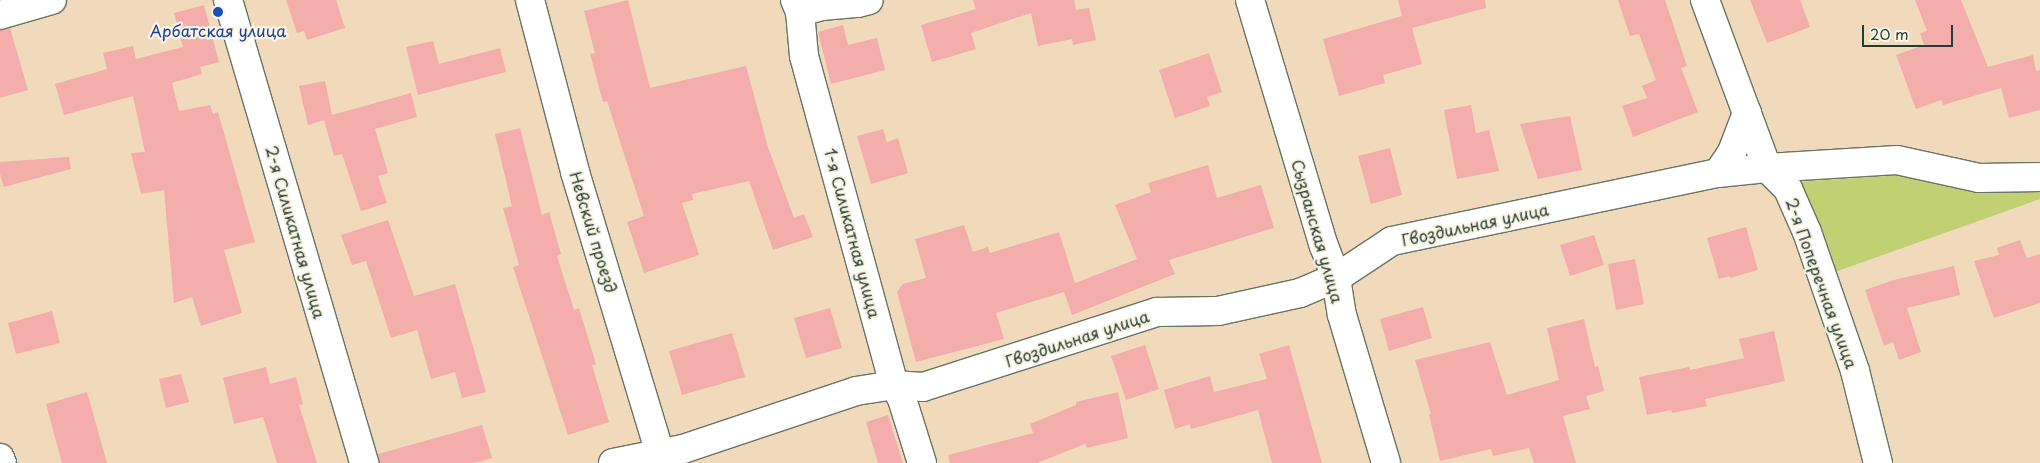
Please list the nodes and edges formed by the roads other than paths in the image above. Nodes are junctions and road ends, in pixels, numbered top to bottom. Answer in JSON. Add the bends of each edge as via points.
{"nodes":[{"id":1,"x":52,"y":0,"type":"edge"},
{"id":2,"x":228,"y":0,"type":"edge"},
{"id":3,"x":530,"y":0,"type":"edge"},
{"id":4,"x":870,"y":0,"type":"edge"},
{"id":5,"x":1250,"y":0,"type":"edge"},
{"id":6,"x":1705,"y":0,"type":"edge"},
{"id":7,"x":797,"y":6,"type":"edge"},
{"id":8,"x":0,"y":15,"type":"edge"},
{"id":9,"x":1747,"y":113,"type":"junction"},
{"id":10,"x":1767,"y":168,"type":"junction"},
{"id":11,"x":1718,"y":173,"type":"junction"},
{"id":12,"x":2040,"y":177,"type":"edge"},
{"id":13,"x":1336,"y":278,"type":"junction"},
{"id":14,"x":894,"y":386,"type":"junction"},
{"id":15,"x":0,"y":458,"type":"edge"},
{"id":16,"x":661,"y":458,"type":"edge"},
{"id":17,"x":2,"y":463,"type":"edge"},
{"id":18,"x":364,"y":463,"type":"edge"},
{"id":19,"x":613,"y":463,"type":"edge"},
{"id":20,"x":922,"y":463,"type":"edge"},
{"id":21,"x":1386,"y":463,"type":"edge"},
{"id":22,"x":1878,"y":463,"type":"edge"}],
"edges":[{"from":1,"to":8,"type":"street"},
{"from":2,"to":18,"type":"street","name":"2-я Силикатная улица"},
{"from":3,"to":16,"type":"street","name":"Невский проезд","via":[[575,172]]},
{"from":4,"to":7,"type":"street"},
{"from":5,"to":13,"type":"street","name":"Сызранская улица"},
{"from":6,"to":9,"type":"street","name":"2-я Поперечная улица"},
{"from":7,"to":14,"type":"street","name":"1-я Силикатная улица","via":[[804,56]]},
{"from":9,"to":10,"type":"street","name":"2-я Поперечная улица"},
{"from":9,"to":11,"type":"street","via":[[1732,152]]},
{"from":10,"to":11,"type":"street","name":"Гвоздильная улица"},
{"from":10,"to":12,"type":"street","name":"Гвоздильная улица","via":[[1897,160],[1979,178]]},
{"from":10,"to":22,"type":"street","name":"2-я Поперечная улица","via":[[1788,189],[1807,232],[1855,371]]},
{"from":11,"to":13,"type":"street","name":"Гвоздильная улица","via":[[1392,241]]},
{"from":13,"to":14,"type":"street","name":"Гвоздильная улица","via":[[1300,293],[1218,311],[1157,312],[923,387]]},
{"from":13,"to":21,"type":"street","name":"Сызранская улица","via":[[1342,314]]},
{"from":14,"to":16,"type":"street","name":"Гвоздильная улица","via":[[856,391]]},
{"from":14,"to":20,"type":"street","name":"1-я Силикатная улица","via":[[902,399]]},
{"from":15,"to":17,"type":"street"},
{"from":16,"to":19,"type":"street","name":"Гвоздильная улица"}]}
